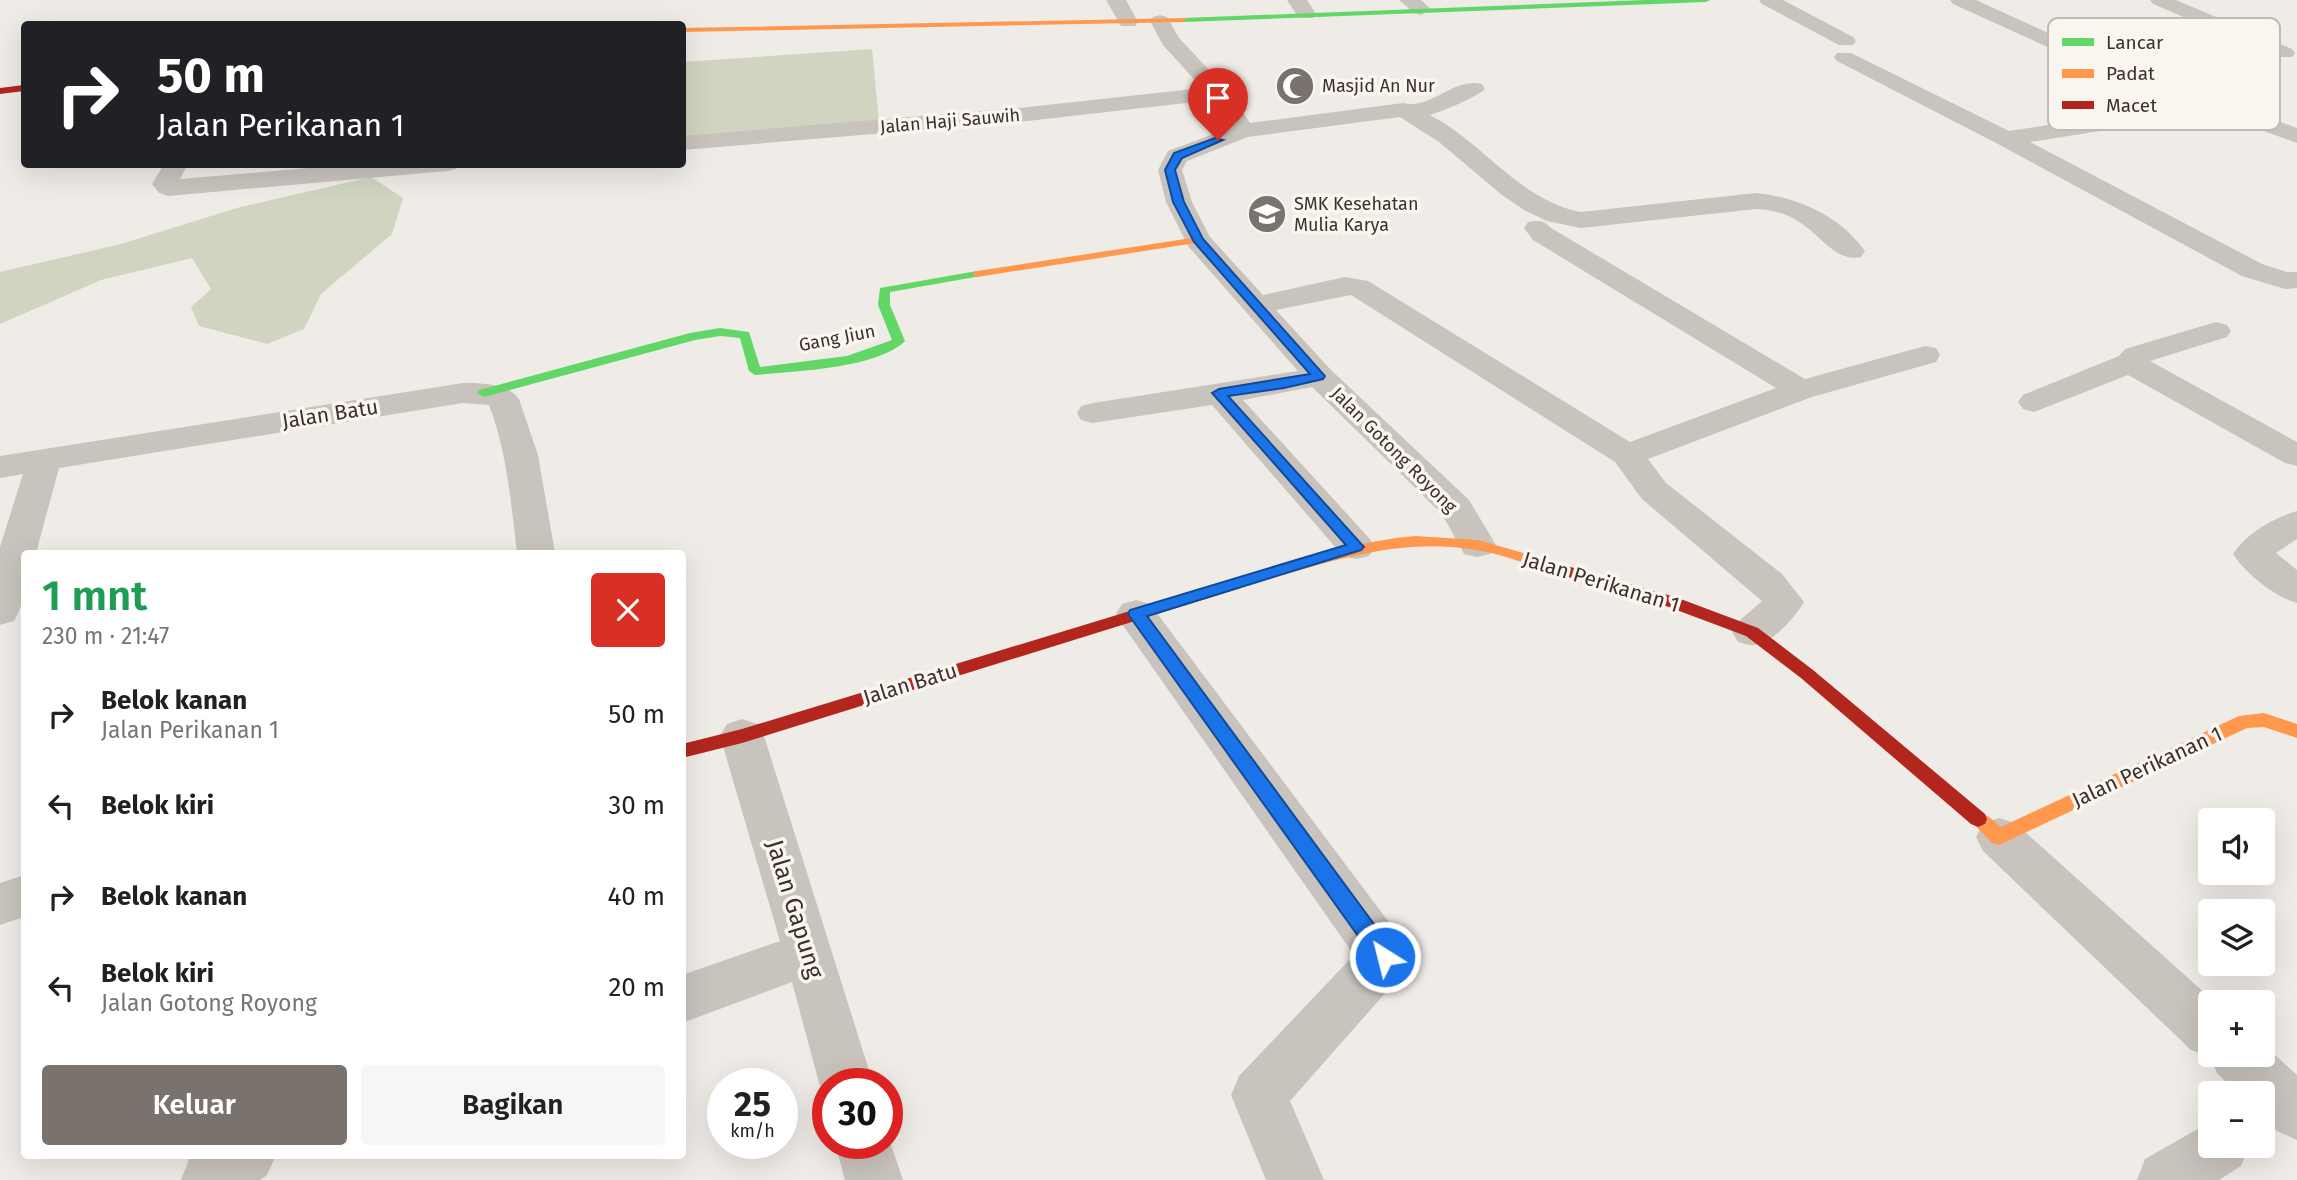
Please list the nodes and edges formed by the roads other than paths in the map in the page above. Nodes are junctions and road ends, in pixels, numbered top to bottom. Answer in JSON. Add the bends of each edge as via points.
{"nodes":[{"id":1,"x":1116,"y":0,"type":"edge"},
{"id":2,"x":1706,"y":0,"type":"edge"},
{"id":3,"x":2161,"y":0,"type":"edge"},
{"id":4,"x":1606,"y":1,"type":"edge"},
{"id":5,"x":1966,"y":3,"type":"edge"},
{"id":6,"x":1415,"y":4,"type":"edge"},
{"id":7,"x":1781,"y":6,"type":"edge"},
{"id":8,"x":1302,"y":7,"type":"edge"},
{"id":9,"x":2204,"y":18,"type":"edge"},
{"id":10,"x":1128,"y":22,"type":"junction"},
{"id":11,"x":686,"y":30,"type":"edge"},
{"id":12,"x":1165,"y":30,"type":"junction"},
{"id":13,"x":2048,"y":40,"type":"edge"},
{"id":14,"x":2280,"y":50,"type":"edge"},
{"id":15,"x":2285,"y":52,"type":"dead end"},
{"id":16,"x":21,"y":88,"type":"edge"},
{"id":17,"x":1474,"y":89,"type":"dead end"},
{"id":18,"x":0,"y":91,"type":"edge"},
{"id":19,"x":1218,"y":93,"type":"junction"},
{"id":20,"x":1409,"y":113,"type":"junction"},
{"id":21,"x":2065,"y":130,"type":"edge"},
{"id":22,"x":2280,"y":130,"type":"edge"},
{"id":23,"x":1244,"y":131,"type":"junction"},
{"id":24,"x":2297,"y":136,"type":"edge"},
{"id":25,"x":2006,"y":139,"type":"junction"},
{"id":26,"x":686,"y":144,"type":"edge"},
{"id":27,"x":174,"y":168,"type":"edge"},
{"id":28,"x":400,"y":168,"type":"edge"},
{"id":29,"x":1537,"y":228,"type":"dead end"},
{"id":30,"x":1198,"y":240,"type":"junction"},
{"id":31,"x":1852,"y":251,"type":"dead end"},
{"id":32,"x":2291,"y":293,"type":"edge"},
{"id":33,"x":1254,"y":306,"type":"junction"},
{"id":34,"x":2216,"y":331,"type":"dead end"},
{"id":35,"x":1925,"y":355,"type":"dead end"},
{"id":36,"x":2130,"y":363,"type":"junction"},
{"id":37,"x":1319,"y":376,"type":"junction"},
{"id":38,"x":1801,"y":390,"type":"junction"},
{"id":39,"x":484,"y":393,"type":"junction"},
{"id":40,"x":1219,"y":393,"type":"junction"},
{"id":41,"x":2034,"y":401,"type":"dead end"},
{"id":42,"x":1093,"y":414,"type":"dead end"},
{"id":43,"x":1627,"y":455,"type":"junction"},
{"id":44,"x":2297,"y":456,"type":"edge"},
{"id":45,"x":44,"y":460,"type":"junction"},
{"id":46,"x":0,"y":467,"type":"edge"},
{"id":47,"x":2297,"y":523,"type":"edge"},
{"id":48,"x":1477,"y":545,"type":"junction"},
{"id":49,"x":1356,"y":547,"type":"junction"},
{"id":50,"x":536,"y":550,"type":"edge"},
{"id":51,"x":2297,"y":590,"type":"edge"},
{"id":52,"x":0,"y":611,"type":"edge"},
{"id":53,"x":1136,"y":614,"type":"junction"},
{"id":54,"x":1752,"y":632,"type":"junction"},
{"id":55,"x":2297,"y":731,"type":"edge"},
{"id":56,"x":742,"y":736,"type":"junction"},
{"id":57,"x":686,"y":750,"type":"edge"},
{"id":58,"x":1999,"y":836,"type":"junction"},
{"id":59,"x":21,"y":897,"type":"edge"},
{"id":60,"x":0,"y":904,"type":"edge"},
{"id":61,"x":809,"y":953,"type":"junction"},
{"id":62,"x":686,"y":998,"type":"edge"},
{"id":63,"x":2198,"y":1021,"type":"edge"},
{"id":64,"x":2246,"y":1067,"type":"edge"},
{"id":65,"x":842,"y":1068,"type":"edge"},
{"id":66,"x":2283,"y":1113,"type":"edge"},
{"id":67,"x":2202,"y":1158,"type":"edge"},
{"id":68,"x":241,"y":1159,"type":"edge"},
{"id":69,"x":868,"y":1159,"type":"edge"},
{"id":70,"x":210,"y":1180,"type":"edge"},
{"id":71,"x":874,"y":1180,"type":"edge"},
{"id":72,"x":1295,"y":1180,"type":"edge"},
{"id":73,"x":2166,"y":1180,"type":"edge"}],
"edges":[{"from":1,"to":10,"type":"street"},
{"from":2,"to":4,"type":"street"},
{"from":3,"to":9,"type":"street"},
{"from":4,"to":6,"type":"street"},
{"from":5,"to":13,"type":"street"},
{"from":6,"to":8,"type":"street"},
{"from":7,"to":25,"type":"street","via":[[1845,49]]},
{"from":8,"to":12,"type":"street"},
{"from":10,"to":11,"type":"street"},
{"from":10,"to":12,"type":"street"},
{"from":12,"to":19,"type":"street"},
{"from":14,"to":15,"type":"street"},
{"from":16,"to":18,"type":"street"},
{"from":17,"to":20,"type":"street"},
{"from":19,"to":23,"type":"street"},
{"from":19,"to":26,"type":"street","name":"Jalan Haji Sauwih"},
{"from":20,"to":23,"type":"street","via":[[1394,110]]},
{"from":20,"to":31,"type":"street","via":[[1468,152],[1526,200],[1565,218],[1775,201],[1824,225]]},
{"from":21,"to":25,"type":"street"},
{"from":22,"to":24,"type":"street"},
{"from":23,"to":30,"type":"street","name":"Jalan Gotong Royong","via":[[1178,156],[1170,170],[1179,202]]},
{"from":25,"to":32,"type":"street","via":[[2269,277],[2246,282],[2246,286]]},
{"from":27,"to":28,"type":"street","via":[[165,184],[168,188]]},
{"from":29,"to":38,"type":"street"},
{"from":30,"to":33,"type":"street","name":"Jalan Gotong Royong"},
{"from":30,"to":39,"type":"street","name":"Gang Jiun","via":[[889,287],[882,298],[884,312],[899,341],[830,362],[755,371],[745,335],[720,332]]},
{"from":33,"to":37,"type":"street","name":"Jalan Gotong Royong"},
{"from":33,"to":43,"type":"street","via":[[1345,286],[1357,288]]},
{"from":34,"to":36,"type":"street","via":[[2136,356]]},
{"from":35,"to":38,"type":"street"},
{"from":36,"to":41,"type":"street"},
{"from":36,"to":44,"type":"street"},
{"from":37,"to":40,"type":"street"},
{"from":37,"to":48,"type":"street","name":"Jalan Gotong Royong","via":[[1456,508]]},
{"from":38,"to":43,"type":"street"},
{"from":39,"to":45,"type":"street","name":"Jalan Batu"},
{"from":39,"to":50,"type":"street","via":[[503,399],[508,410]]},
{"from":40,"to":42,"type":"street"},
{"from":40,"to":49,"type":"street"},
{"from":43,"to":54,"type":"street","via":[[1654,491],[1768,583],[1785,602]]},
{"from":45,"to":46,"type":"street","name":"Jalan Batu"},
{"from":45,"to":52,"type":"street"},
{"from":47,"to":51,"type":"street","via":[[2252,554]]},
{"from":48,"to":49,"type":"street","name":"Jalan Perikanan 1","via":[[1410,541]]},
{"from":48,"to":54,"type":"street","name":"Jalan Perikanan 1","via":[[1672,602]]},
{"from":49,"to":53,"type":"street","name":"Jalan Perikanan 1"},
{"from":53,"to":56,"type":"street","name":"Jalan Batu"},
{"from":53,"to":72,"type":"street","via":[[1385,957],[1259,1095]]},
{"from":54,"to":58,"type":"street","name":"Jalan Perikanan 1"},
{"from":55,"to":58,"type":"street","name":"Jalan Perikanan 1","via":[[2264,720],[2245,721]]},
{"from":56,"to":57,"type":"street","name":"Jalan Batu"},
{"from":56,"to":61,"type":"street","name":"Jalan Gapung"},
{"from":58,"to":63,"type":"street","name":"Jalan Perikanan 1"},
{"from":59,"to":60,"type":"street"},
{"from":61,"to":62,"type":"street"},
{"from":61,"to":65,"type":"street","name":"Jalan Gapung"},
{"from":64,"to":66,"type":"street"},
{"from":67,"to":73,"type":"street"},
{"from":68,"to":70,"type":"street"},
{"from":69,"to":71,"type":"street"}]}
